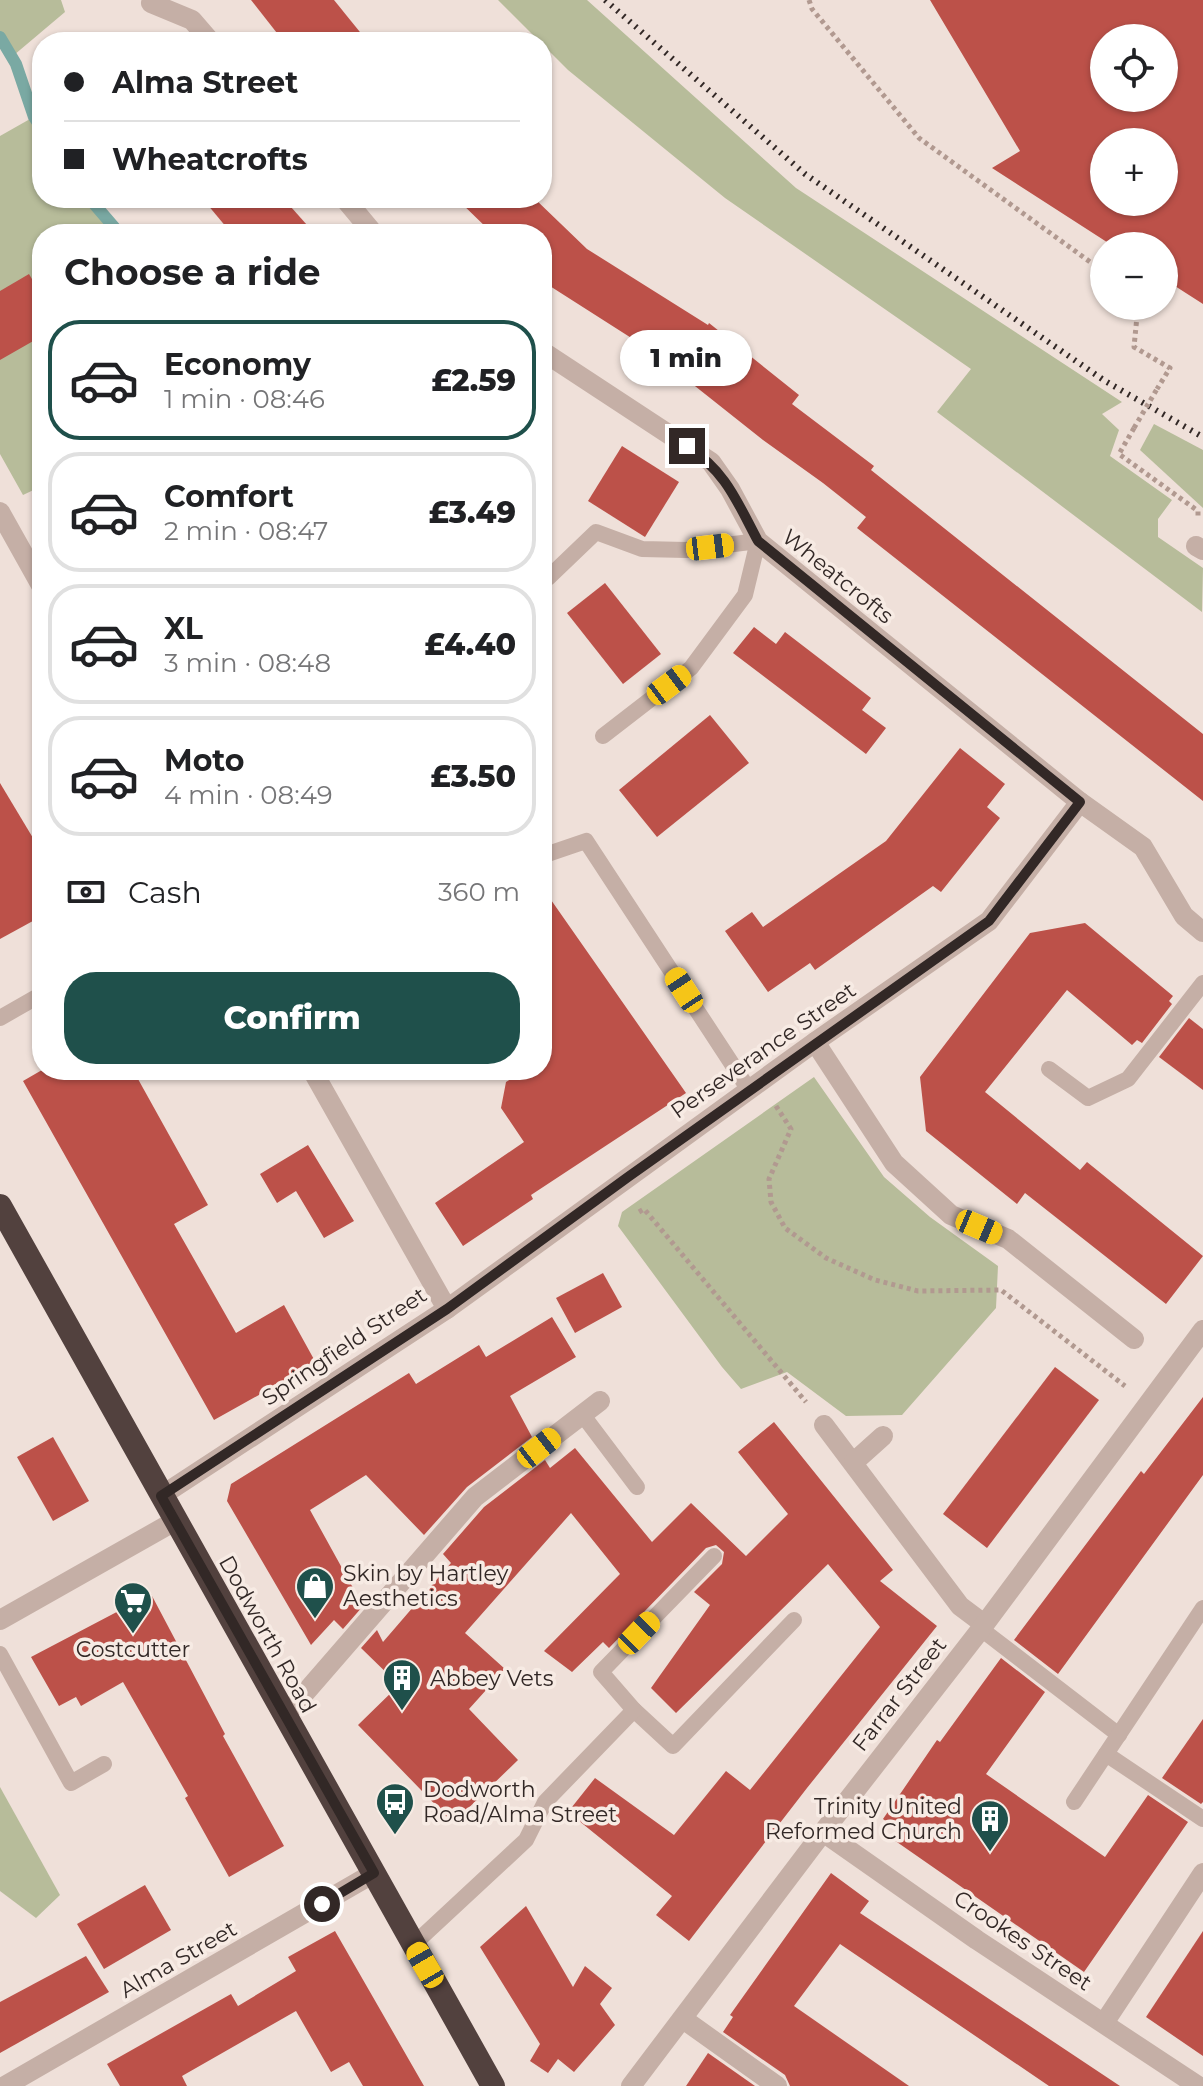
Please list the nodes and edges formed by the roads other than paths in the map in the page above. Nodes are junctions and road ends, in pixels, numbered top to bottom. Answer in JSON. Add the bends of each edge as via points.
{"nodes":[{"id":1,"x":145,"y":1,"type":"edge"},
{"id":2,"x":202,"y":32,"type":"edge"},
{"id":3,"x":352,"y":208,"type":"edge"},
{"id":4,"x":366,"y":224,"type":"edge"},
{"id":5,"x":552,"y":358,"type":"edge"},
{"id":6,"x":0,"y":512,"type":"edge"},
{"id":7,"x":758,"y":541,"type":"junction"},
{"id":8,"x":32,"y":569,"type":"edge"},
{"id":9,"x":552,"y":574,"type":"edge"},
{"id":10,"x":603,"y":736,"type":"dead end"},
{"id":11,"x":1080,"y":802,"type":"junction"},
{"id":12,"x":552,"y":853,"type":"edge"},
{"id":13,"x":1203,"y":932,"type":"edge"},
{"id":14,"x":1203,"y":983,"type":"edge"},
{"id":15,"x":32,"y":1000,"type":"edge"},
{"id":16,"x":0,"y":1018,"type":"edge"},
{"id":17,"x":815,"y":1042,"type":"junction"},
{"id":18,"x":1049,"y":1069,"type":"dead end"},
{"id":19,"x":318,"y":1080,"type":"edge"},
{"id":20,"x":755,"y":1086,"type":"junction"},
{"id":21,"x":0,"y":1206,"type":"edge"},
{"id":22,"x":447,"y":1309,"type":"junction"},
{"id":23,"x":1203,"y":1330,"type":"edge"},
{"id":24,"x":1134,"y":1339,"type":"dead end"},
{"id":25,"x":600,"y":1401,"type":"dead end"},
{"id":26,"x":582,"y":1414,"type":"junction"},
{"id":27,"x":824,"y":1425,"type":"road end"},
{"id":28,"x":883,"y":1436,"type":"dead end"},
{"id":29,"x":854,"y":1462,"type":"junction"},
{"id":30,"x":637,"y":1487,"type":"dead end"},
{"id":31,"x":161,"y":1496,"type":"junction"},
{"id":32,"x":175,"y":1521,"type":"junction"},
{"id":33,"x":714,"y":1556,"type":"dead end"},
{"id":34,"x":1203,"y":1608,"type":"edge"},
{"id":35,"x":0,"y":1620,"type":"edge"},
{"id":36,"x":794,"y":1620,"type":"dead end"},
{"id":37,"x":982,"y":1626,"type":"junction"},
{"id":38,"x":0,"y":1654,"type":"edge"},
{"id":39,"x":634,"y":1710,"type":"junction"},
{"id":40,"x":285,"y":1716,"type":"junction"},
{"id":41,"x":1119,"y":1735,"type":"junction"},
{"id":42,"x":1106,"y":1754,"type":"junction"},
{"id":43,"x":104,"y":1764,"type":"dead end"},
{"id":44,"x":1074,"y":1802,"type":"dead end"},
{"id":45,"x":1203,"y":1819,"type":"edge"},
{"id":46,"x":823,"y":1832,"type":"junction"},
{"id":47,"x":374,"y":1873,"type":"junction"},
{"id":48,"x":1203,"y":1873,"type":"edge"},
{"id":49,"x":413,"y":1945,"type":"junction"},
{"id":50,"x":683,"y":2019,"type":"junction"},
{"id":51,"x":1104,"y":2023,"type":"junction"},
{"id":52,"x":5,"y":2086,"type":"edge"},
{"id":53,"x":493,"y":2086,"type":"edge"},
{"id":54,"x":631,"y":2086,"type":"edge"},
{"id":55,"x":777,"y":2086,"type":"edge"},
{"id":56,"x":1198,"y":2086,"type":"edge"}],
"edges":[{"from":1,"to":2,"type":"street","via":[[192,20]]},
{"from":3,"to":4,"type":"street"},
{"from":5,"to":7,"type":"street","name":"Wheatcrofts","via":[[711,462]]},
{"from":6,"to":8,"type":"street"},
{"from":7,"to":9,"type":"lane","via":[[686,550],[642,549],[596,532]]},
{"from":7,"to":10,"type":"lane","via":[[745,595],[691,668]]},
{"from":7,"to":11,"type":"street","name":"Wheatcrofts"},
{"from":11,"to":13,"type":"street","name":"Wheatcrofts","via":[[1143,847],[1184,916]]},
{"from":11,"to":17,"type":"street","name":"Perseverance Street","via":[[989,921]]},
{"from":12,"to":20,"type":"lane","via":[[586,841]]},
{"from":14,"to":18,"type":"lane","via":[[1128,1079],[1088,1098]]},
{"from":15,"to":16,"type":"lane"},
{"from":17,"to":20,"type":"street","name":"Perseverance Street"},
{"from":17,"to":24,"type":"street","via":[[894,1163],[951,1215],[1008,1239]]},
{"from":19,"to":22,"type":"street","name":"Springfield Street"},
{"from":20,"to":22,"type":"street","name":"Perseverance Street"},
{"from":21,"to":31,"type":"highway","name":"Dodworth Road"},
{"from":22,"to":31,"type":"street","name":"Springfield Street"},
{"from":23,"to":37,"type":"street","name":"Farrar Street"},
{"from":25,"to":26,"type":"street"},
{"from":26,"to":30,"type":"lane"},
{"from":26,"to":40,"type":"street","via":[[475,1497]]},
{"from":27,"to":29,"type":"street"},
{"from":28,"to":29,"type":"street"},
{"from":29,"to":37,"type":"street","via":[[960,1606]]},
{"from":31,"to":32,"type":"highway","name":"Dodworth Road"},
{"from":32,"to":35,"type":"street"},
{"from":32,"to":40,"type":"highway","name":"Dodworth Road"},
{"from":33,"to":39,"type":"lane","via":[[601,1672]]},
{"from":34,"to":41,"type":"lane"},
{"from":36,"to":39,"type":"lane","via":[[673,1746]]},
{"from":37,"to":41,"type":"lane"},
{"from":37,"to":46,"type":"street","name":"Farrar Street"},
{"from":38,"to":43,"type":"lane","via":[[71,1783]]},
{"from":39,"to":49,"type":"lane","via":[[545,1802],[526,1840]]},
{"from":40,"to":47,"type":"highway","name":"Dodworth Road"},
{"from":41,"to":42,"type":"lane"},
{"from":42,"to":44,"type":"lane"},
{"from":42,"to":45,"type":"lane"},
{"from":46,"to":50,"type":"street","name":"Farrar Street"},
{"from":46,"to":51,"type":"street","name":"Crookes Street"},
{"from":47,"to":49,"type":"highway","name":"Dodworth Road"},
{"from":47,"to":52,"type":"street","name":"Alma Street"},
{"from":48,"to":51,"type":"street"},
{"from":49,"to":53,"type":"highway","name":"Dodworth Road"},
{"from":50,"to":54,"type":"street","name":"Farrar Street"},
{"from":50,"to":55,"type":"street"},
{"from":51,"to":56,"type":"street","name":"Crookes Street"}]}
